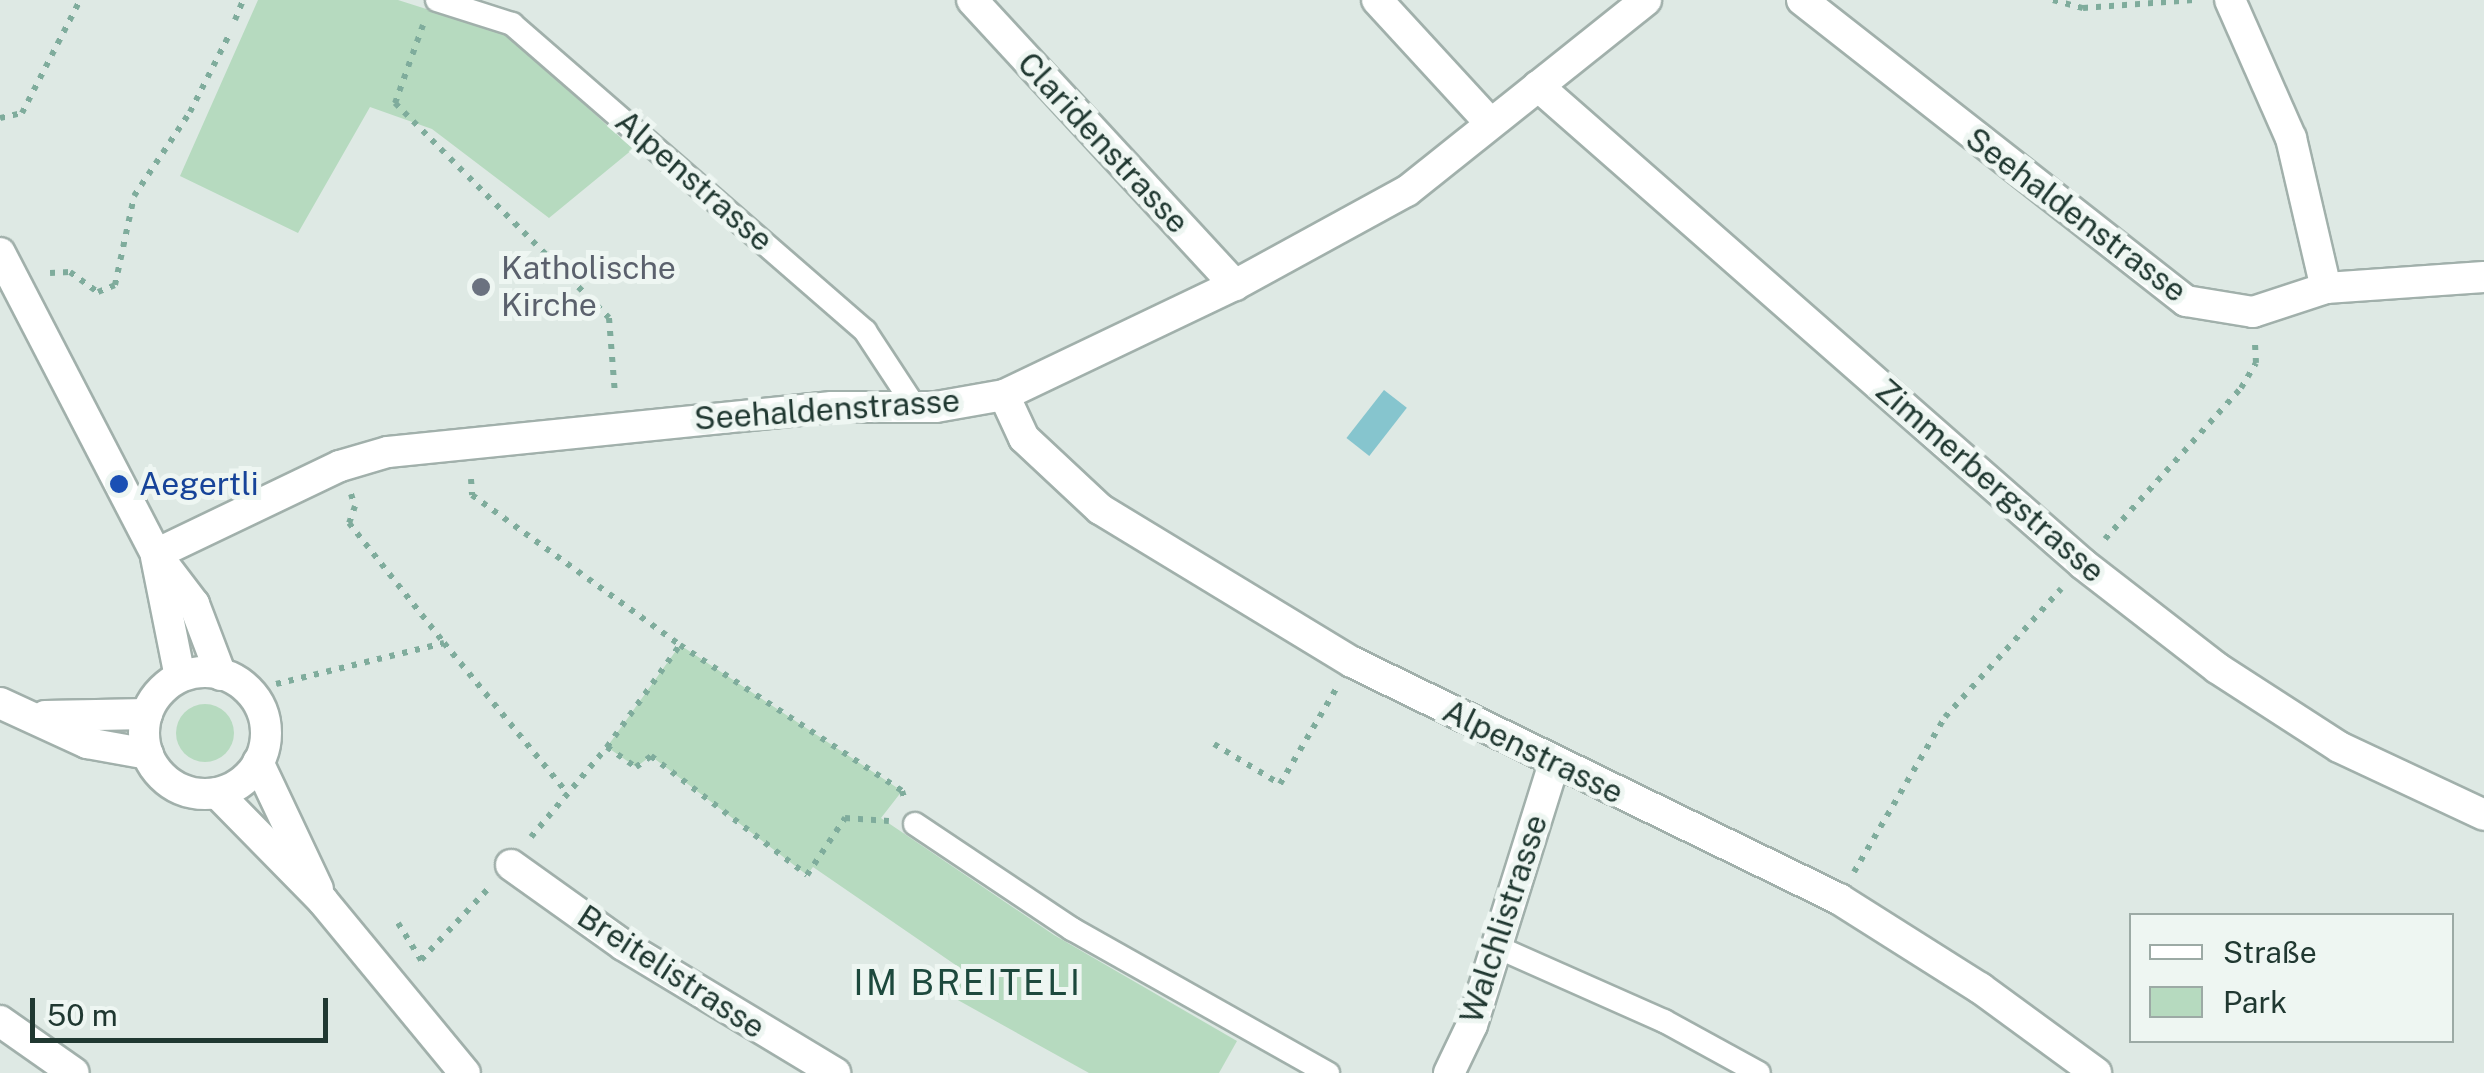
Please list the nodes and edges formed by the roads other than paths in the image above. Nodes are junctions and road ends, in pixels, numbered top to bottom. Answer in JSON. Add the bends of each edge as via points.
{"nodes":[{"id":1,"x":972,"y":0,"type":"edge"},
{"id":2,"x":1377,"y":0,"type":"edge"},
{"id":3,"x":1646,"y":0,"type":"edge"},
{"id":4,"x":1802,"y":0,"type":"edge"},
{"id":5,"x":2230,"y":0,"type":"edge"},
{"id":6,"x":433,"y":4,"type":"edge"},
{"id":7,"x":1538,"y":86,"type":"junction"},
{"id":8,"x":1490,"y":122,"type":"junction"},
{"id":9,"x":0,"y":253,"type":"edge"},
{"id":10,"x":2484,"y":277,"type":"edge"},
{"id":11,"x":1235,"y":285,"type":"junction"},
{"id":12,"x":2326,"y":288,"type":"junction"},
{"id":13,"x":1004,"y":394,"type":"junction"},
{"id":14,"x":915,"y":407,"type":"junction"},
{"id":15,"x":156,"y":554,"type":"junction"},
{"id":16,"x":220,"y":674,"type":"junction"},
{"id":17,"x":180,"y":678,"type":"junction"},
{"id":18,"x":0,"y":703,"type":"edge"},
{"id":19,"x":146,"y":714,"type":"junction"},
{"id":20,"x":40,"y":716,"type":"junction"},
{"id":21,"x":148,"y":754,"type":"junction"},
{"id":22,"x":258,"y":762,"type":"junction"},
{"id":23,"x":1554,"y":763,"type":"junction"},
{"id":24,"x":217,"y":793,"type":"junction"},
{"id":25,"x":2484,"y":815,"type":"edge"},
{"id":26,"x":916,"y":824,"type":"road end"},
{"id":27,"x":511,"y":865,"type":"road end"},
{"id":28,"x":323,"y":901,"type":"junction"},
{"id":29,"x":1497,"y":947,"type":"junction"},
{"id":30,"x":4,"y":1022,"type":"edge"},
{"id":31,"x":74,"y":1073,"type":"edge"},
{"id":32,"x":464,"y":1073,"type":"edge"},
{"id":33,"x":835,"y":1073,"type":"edge"},
{"id":34,"x":1328,"y":1073,"type":"edge"},
{"id":35,"x":1449,"y":1073,"type":"edge"},
{"id":36,"x":1758,"y":1073,"type":"edge"},
{"id":37,"x":2096,"y":1073,"type":"edge"}],
"edges":[{"from":1,"to":11,"type":"street","name":"Claridenstrasse"},
{"from":2,"to":8,"type":"street"},
{"from":3,"to":7,"type":"street","name":"Seehaldenstrasse"},
{"from":4,"to":12,"type":"street","name":"Seehaldenstrasse","via":[[2186,300],[2253,312]]},
{"from":5,"to":12,"type":"street","via":[[2291,138]]},
{"from":6,"to":14,"type":"lane","name":"Alpenstrasse","via":[[512,24],[865,331]]},
{"from":7,"to":8,"type":"street","name":"Seehaldenstrasse"},
{"from":7,"to":25,"type":"street","name":"Zimmerbergstrasse","via":[[2083,564],[2217,668],[2340,747]]},
{"from":8,"to":11,"type":"street","name":"Seehaldenstrasse","via":[[1406,191]]},
{"from":9,"to":15,"type":"street"},
{"from":10,"to":12,"type":"street","name":"Seehaldenstrasse"},
{"from":11,"to":13,"type":"street","name":"Seehaldenstrasse"},
{"from":13,"to":14,"type":"street","name":"Seehaldenstrasse"},
{"from":13,"to":23,"type":"street","name":"Alpenstrasse","via":[[1024,438],[1100,509],[1352,662]]},
{"from":14,"to":15,"type":"street","name":"Seehaldenstrasse","via":[[832,406],[468,442],[340,466]]},
{"from":15,"to":16,"type":"street","via":[[194,604]]},
{"from":15,"to":17,"type":"street"},
{"from":16,"to":17,"type":"street"},
{"from":16,"to":22,"type":"street","via":[[248,690],[264,716]]},
{"from":17,"to":19,"type":"street"},
{"from":18,"to":20,"type":"street"},
{"from":19,"to":20,"type":"street"},
{"from":19,"to":21,"type":"street"},
{"from":20,"to":21,"type":"street","via":[[87,743]]},
{"from":21,"to":24,"type":"street","via":[[168,782]]},
{"from":22,"to":24,"type":"street"},
{"from":22,"to":28,"type":"street"},
{"from":23,"to":29,"type":"street","name":"Walchlistrasse"},
{"from":23,"to":37,"type":"street","name":"Alpenstrasse","via":[[1838,899],[1980,988]]},
{"from":24,"to":28,"type":"street"},
{"from":26,"to":34,"type":"lane","via":[[1072,929]]},
{"from":27,"to":33,"type":"street","name":"Breitelistrasse","via":[[623,945]]},
{"from":28,"to":32,"type":"street"},
{"from":29,"to":35,"type":"street","name":"Walchlistrasse"},
{"from":29,"to":36,"type":"lane","via":[[1664,1021]]},
{"from":30,"to":31,"type":"street"}]}
